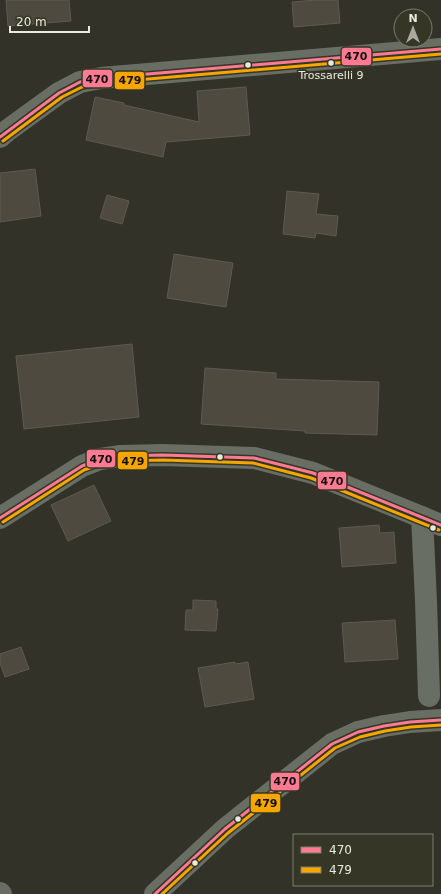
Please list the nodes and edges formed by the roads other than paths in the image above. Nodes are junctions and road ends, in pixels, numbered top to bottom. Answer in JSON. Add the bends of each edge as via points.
{"nodes":[{"id":1,"x":441,"y":49,"type":"edge"},
{"id":2,"x":0,"y":137,"type":"edge"},
{"id":3,"x":0,"y":518,"type":"edge"},
{"id":4,"x":431,"y":521,"type":"edge"},
{"id":5,"x":429,"y":696,"type":"dead end"},
{"id":6,"x":441,"y":720,"type":"edge"},
{"id":7,"x":155,"y":894,"type":"edge"}],
"edges":[{"from":1,"to":2,"type":"street","via":[[101,78],[80,82],[59,93]]},
{"from":3,"to":4,"type":"street","via":[[82,466],[100,459],[163,455],[254,458],[313,473]]},
{"from":4,"to":5,"type":"street","via":[[426,601]]},
{"from":6,"to":7,"type":"street","via":[[384,726],[358,732],[332,744],[225,829]]}]}
